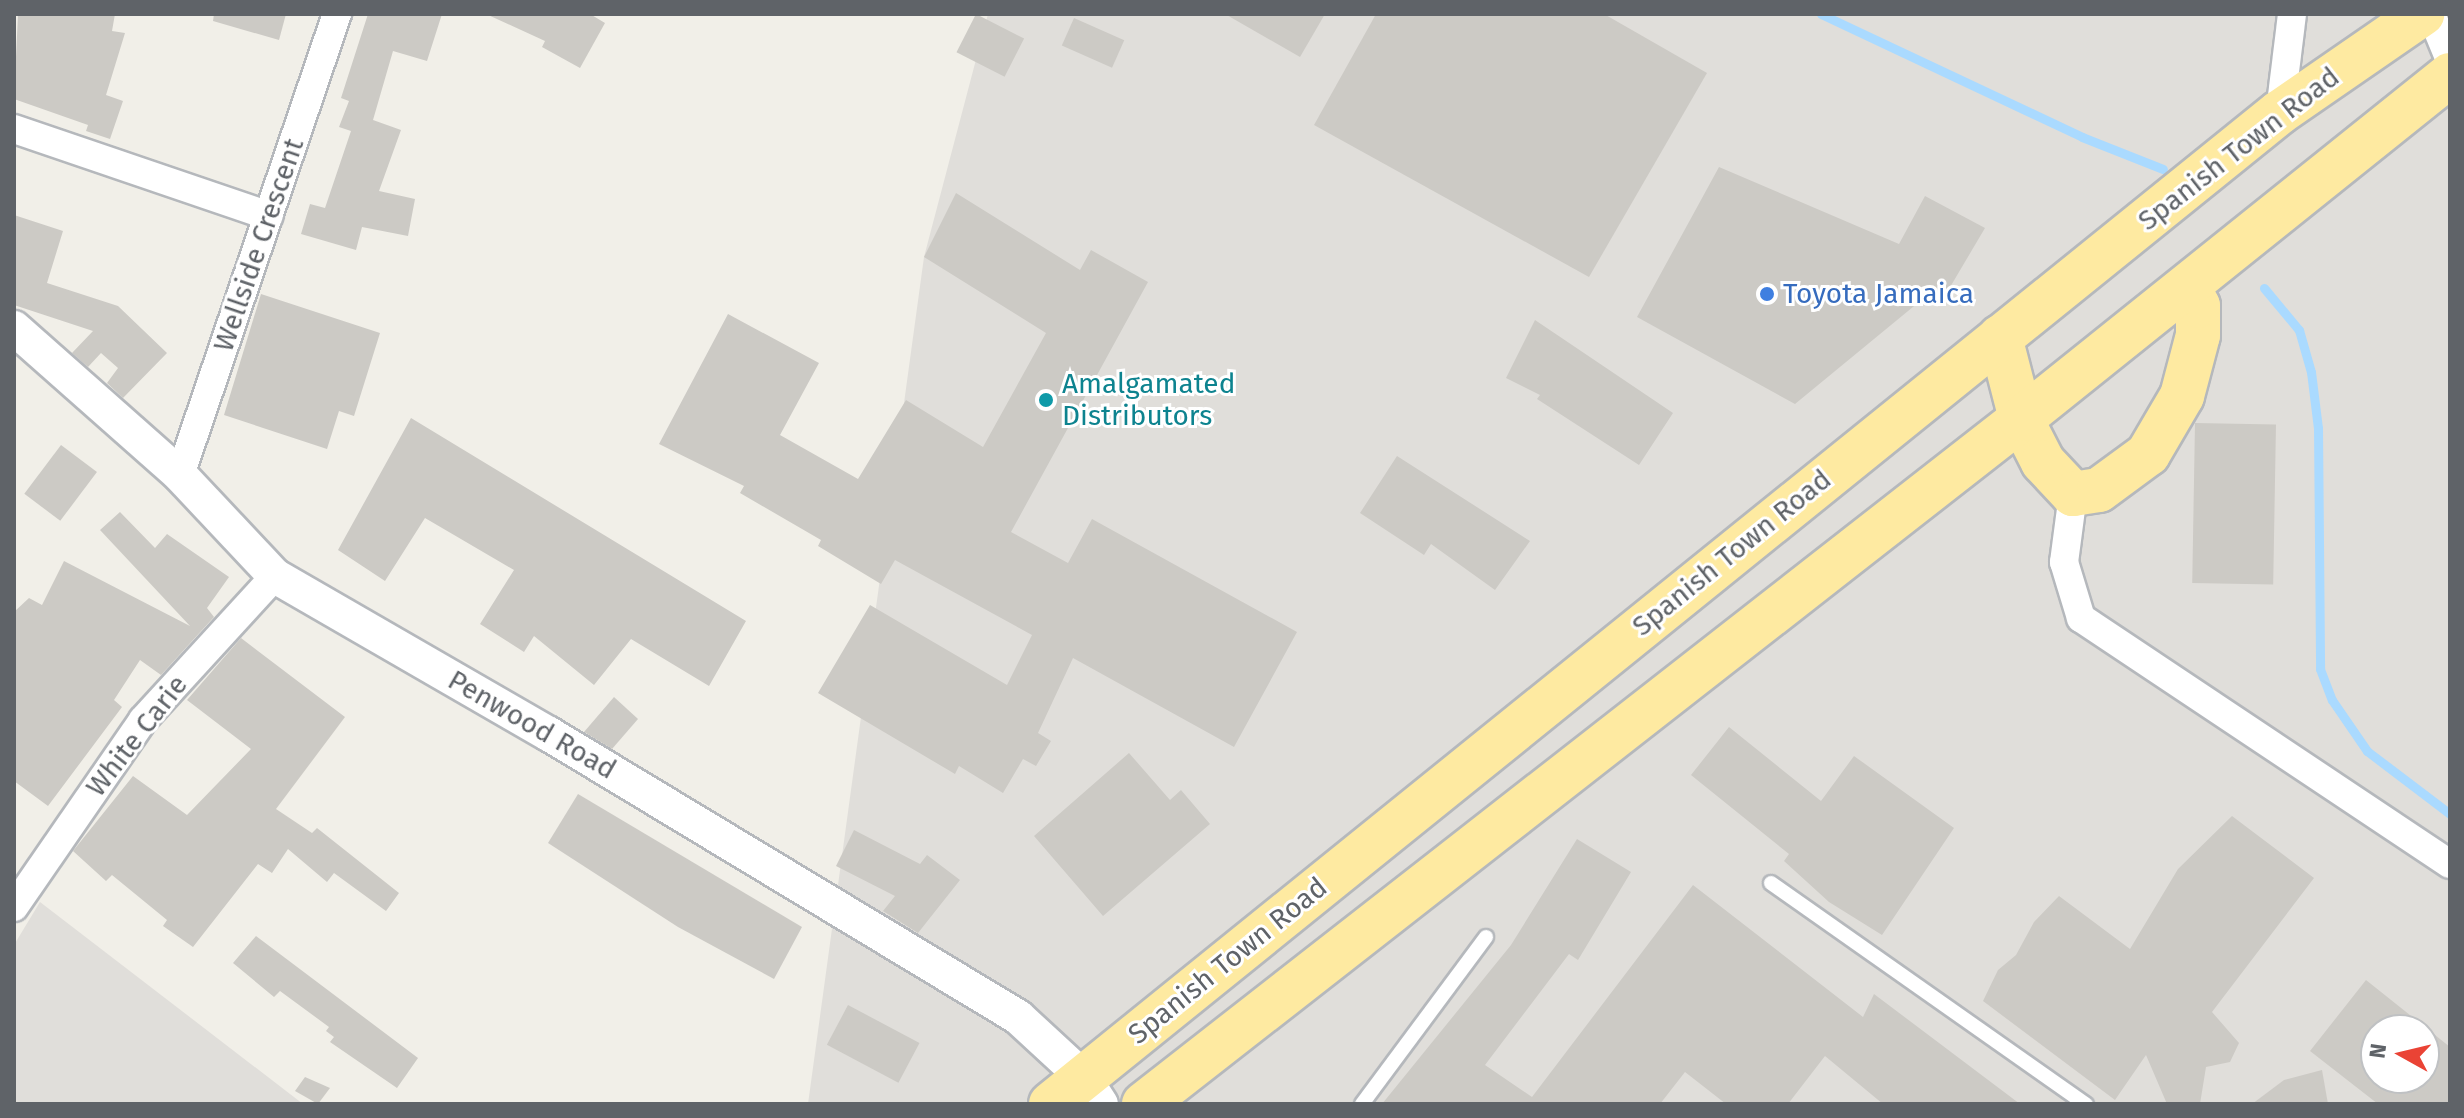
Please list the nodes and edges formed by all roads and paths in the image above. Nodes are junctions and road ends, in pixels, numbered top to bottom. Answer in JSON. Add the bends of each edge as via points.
{"nodes":[{"id":1,"x":337,"y":14,"type":"edge"},
{"id":2,"x":2292,"y":14,"type":"edge"},
{"id":3,"x":2422,"y":14,"type":"edge"},
{"id":4,"x":2431,"y":14,"type":"edge"},
{"id":5,"x":2450,"y":60,"type":"edge"},
{"id":6,"x":2450,"y":75,"type":"edge"},
{"id":7,"x":2280,"y":112,"type":"junction"},
{"id":8,"x":14,"y":129,"type":"edge"},
{"id":9,"x":269,"y":216,"type":"junction"},
{"id":10,"x":2188,"y":286,"type":"junction"},
{"id":11,"x":14,"y":328,"type":"edge"},
{"id":12,"x":2000,"y":337,"type":"junction"},
{"id":13,"x":2021,"y":419,"type":"junction"},
{"id":14,"x":180,"y":475,"type":"junction"},
{"id":15,"x":2073,"y":494,"type":"junction"},
{"id":16,"x":275,"y":576,"type":"junction"},
{"id":17,"x":2450,"y":864,"type":"edge"},
{"id":18,"x":1771,"y":883,"type":"dead end"},
{"id":19,"x":14,"y":907,"type":"edge"},
{"id":20,"x":1486,"y":937,"type":"dead end"},
{"id":21,"x":1079,"y":1095,"type":"edge"},
{"id":22,"x":1144,"y":1104,"type":"edge"},
{"id":23,"x":1362,"y":1104,"type":"edge"},
{"id":24,"x":2086,"y":1104,"type":"edge"}],
"edges":[{"from":1,"to":9,"type":"street","name":"Wellside Crescent"},
{"from":2,"to":7,"type":"street"},
{"from":3,"to":7,"type":"highway","name":"Spanish Town Road"},
{"from":4,"to":5,"type":"street"},
{"from":6,"to":10,"type":"highway"},
{"from":7,"to":12,"type":"highway","name":"Spanish Town Road"},
{"from":8,"to":9,"type":"street"},
{"from":9,"to":14,"type":"street","name":"Wellside Crescent"},
{"from":10,"to":13,"type":"highway"},
{"from":10,"to":15,"type":"highway","via":[[2198,306],[2198,335],[2182,396],[2148,454],[2099,490]]},
{"from":11,"to":14,"type":"street","name":"Penwood Road"},
{"from":12,"to":13,"type":"highway"},
{"from":12,"to":21,"type":"highway","name":"Spanish Town Road"},
{"from":13,"to":15,"type":"highway","via":[[2043,462]]},
{"from":13,"to":22,"type":"highway"},
{"from":14,"to":16,"type":"street","name":"Penwood Road"},
{"from":15,"to":17,"type":"street","via":[[2064,562],[2081,618]]},
{"from":16,"to":19,"type":"street","name":"White Carie","via":[[143,720]]},
{"from":16,"to":21,"type":"street","name":"Penwood Road","via":[[1018,1017]]},
{"from":18,"to":24,"type":"lane"},
{"from":20,"to":23,"type":"lane"}]}
